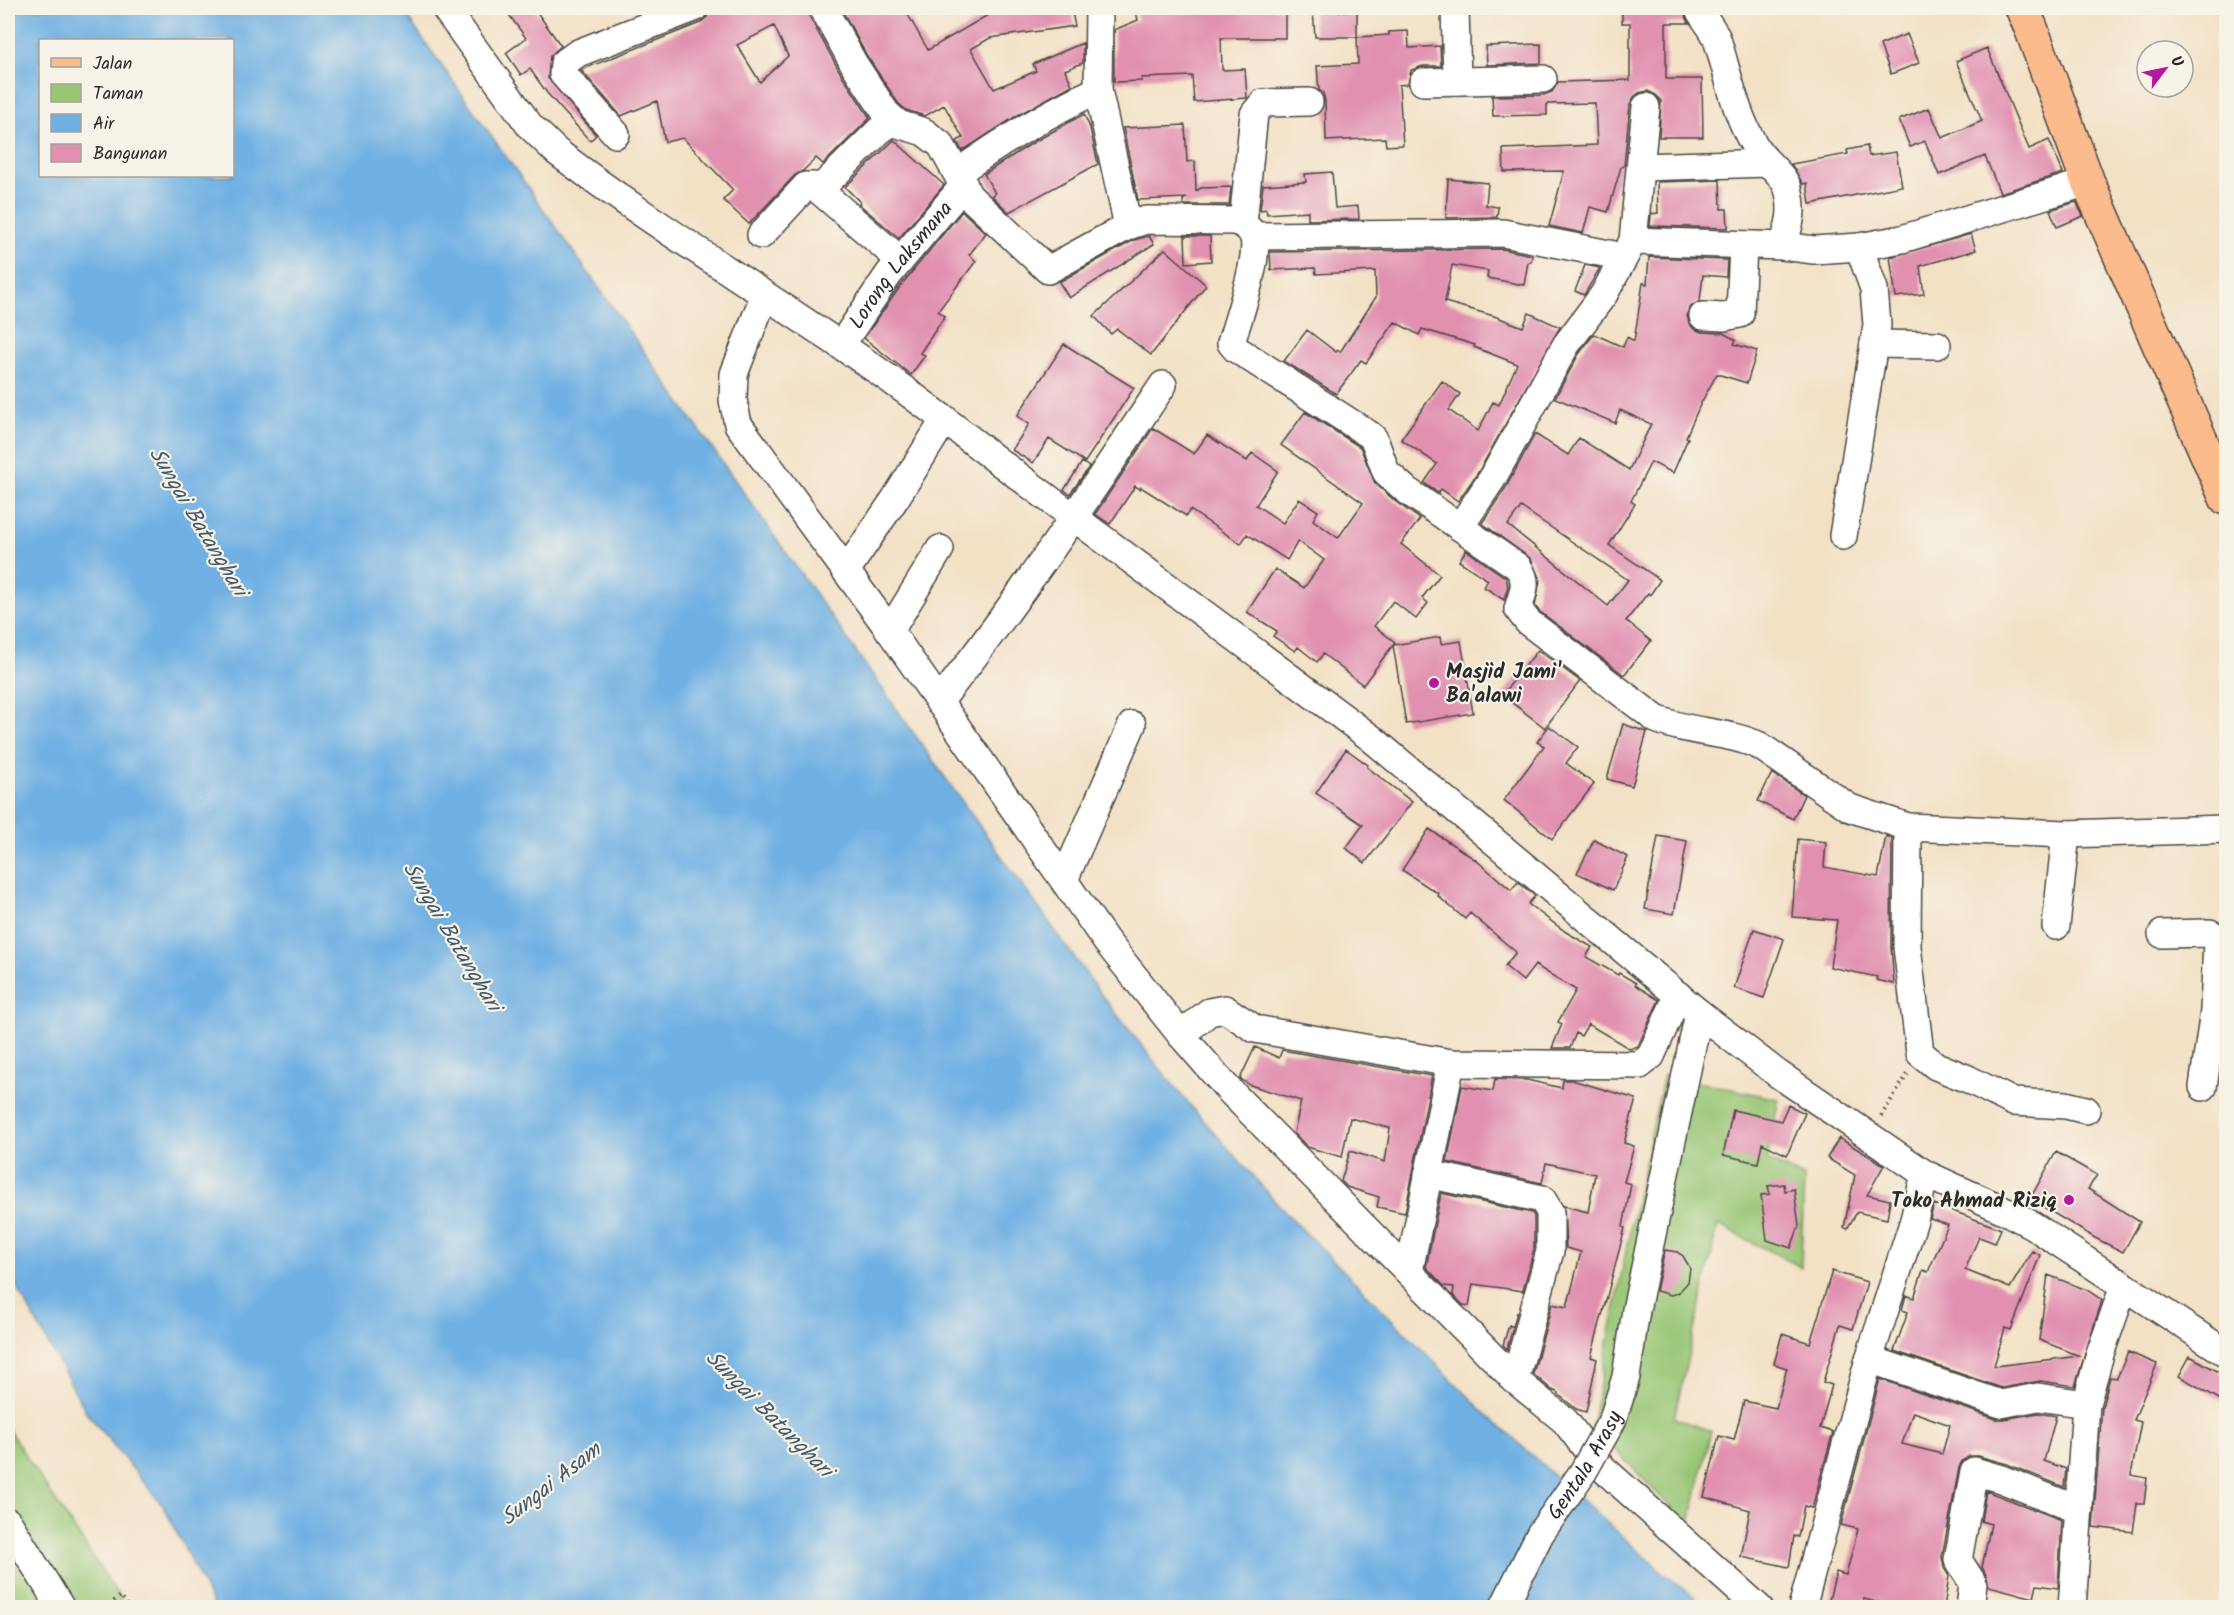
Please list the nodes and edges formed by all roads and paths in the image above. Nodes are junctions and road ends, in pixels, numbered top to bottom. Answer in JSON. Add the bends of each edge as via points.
{"nodes":[{"id":1,"x":446,"y":8,"type":"edge"},
{"id":2,"x":694,"y":8,"type":"edge"},
{"id":3,"x":823,"y":8,"type":"edge"},
{"id":4,"x":1099,"y":8,"type":"edge"},
{"id":5,"x":1455,"y":8,"type":"edge"},
{"id":6,"x":1698,"y":8,"type":"edge"},
{"id":7,"x":2027,"y":18,"type":"edge"},
{"id":8,"x":1543,"y":80,"type":"dead end"},
{"id":9,"x":1457,"y":81,"type":"junction"},
{"id":10,"x":1423,"y":82,"type":"dead end"},
{"id":11,"x":1098,"y":90,"type":"junction"},
{"id":12,"x":1309,"y":102,"type":"dead end"},
{"id":13,"x":1646,"y":107,"type":"dead end"},
{"id":14,"x":894,"y":120,"type":"junction"},
{"id":15,"x":616,"y":134,"type":"dead end"},
{"id":16,"x":1768,"y":163,"type":"junction"},
{"id":17,"x":1641,"y":167,"type":"junction"},
{"id":18,"x":961,"y":179,"type":"junction"},
{"id":19,"x":2088,"y":182,"type":"junction"},
{"id":20,"x":819,"y":190,"type":"junction"},
{"id":21,"x":1128,"y":226,"type":"junction"},
{"id":22,"x":1248,"y":229,"type":"junction"},
{"id":23,"x":761,"y":235,"type":"dead end"},
{"id":24,"x":1743,"y":245,"type":"junction"},
{"id":25,"x":1783,"y":246,"type":"junction"},
{"id":26,"x":1859,"y":247,"type":"junction"},
{"id":27,"x":1629,"y":249,"type":"junction"},
{"id":28,"x":900,"y":260,"type":"junction"},
{"id":29,"x":764,"y":296,"type":"junction"},
{"id":30,"x":1703,"y":316,"type":"dead end"},
{"id":31,"x":1874,"y":344,"type":"junction"},
{"id":32,"x":841,"y":345,"type":"junction"},
{"id":33,"x":1937,"y":345,"type":"dead end"},
{"id":34,"x":1163,"y":385,"type":"dead end"},
{"id":35,"x":945,"y":419,"type":"junction"},
{"id":36,"x":2226,"y":494,"type":"edge"},
{"id":37,"x":1074,"y":517,"type":"junction"},
{"id":38,"x":1460,"y":527,"type":"junction"},
{"id":39,"x":1843,"y":537,"type":"dead end"},
{"id":40,"x":940,"y":549,"type":"dead end"},
{"id":41,"x":846,"y":570,"type":"junction"},
{"id":42,"x":890,"y":631,"type":"junction"},
{"id":43,"x":939,"y":702,"type":"junction"},
{"id":44,"x":1132,"y":725,"type":"dead end"},
{"id":45,"x":1908,"y":827,"type":"junction"},
{"id":46,"x":2226,"y":829,"type":"edge"},
{"id":47,"x":2066,"y":834,"type":"junction"},
{"id":48,"x":1064,"y":880,"type":"junction"},
{"id":49,"x":2056,"y":926,"type":"dead end"},
{"id":50,"x":2162,"y":934,"type":"dead end"},
{"id":51,"x":1678,"y":995,"type":"junction"},
{"id":52,"x":2220,"y":1012,"type":"edge"},
{"id":53,"x":1699,"y":1013,"type":"junction"},
{"id":54,"x":1181,"y":1035,"type":"junction"},
{"id":55,"x":1920,"y":1053,"type":"junction"},
{"id":56,"x":1451,"y":1063,"type":"junction"},
{"id":57,"x":2203,"y":1087,"type":"dead end"},
{"id":58,"x":2086,"y":1110,"type":"dead end"},
{"id":59,"x":1868,"y":1134,"type":"junction"},
{"id":60,"x":1428,"y":1174,"type":"junction"},
{"id":61,"x":1925,"y":1174,"type":"junction"},
{"id":62,"x":1409,"y":1271,"type":"junction"},
{"id":63,"x":2124,"y":1286,"type":"junction"},
{"id":64,"x":2226,"y":1353,"type":"edge"},
{"id":65,"x":1869,"y":1359,"type":"junction"},
{"id":66,"x":1515,"y":1380,"type":"junction"},
{"id":67,"x":2086,"y":1404,"type":"junction"},
{"id":68,"x":2079,"y":1510,"type":"junction"},
{"id":69,"x":8,"y":1522,"type":"edge"},
{"id":70,"x":61,"y":1608,"type":"edge"},
{"id":71,"x":104,"y":1608,"type":"edge"},
{"id":72,"x":129,"y":1608,"type":"edge"},
{"id":73,"x":1503,"y":1608,"type":"edge"},
{"id":74,"x":1759,"y":1608,"type":"edge"},
{"id":75,"x":1802,"y":1608,"type":"edge"},
{"id":76,"x":1955,"y":1608,"type":"edge"},
{"id":77,"x":1970,"y":1608,"type":"edge"},
{"id":78,"x":2072,"y":1608,"type":"edge"}],
"edges":[{"from":1,"to":29,"type":"street","via":[[530,126],[557,152]]},
{"from":2,"to":15,"type":"street","via":[[578,53],[564,63],[563,74]]},
{"from":3,"to":14,"type":"street","via":[[854,64]]},
{"from":4,"to":11,"type":"street"},
{"from":5,"to":9,"type":"street"},
{"from":6,"to":16,"type":"street","via":[[1716,36],[1737,110]]},
{"from":7,"to":19,"type":"main road"},
{"from":8,"to":9,"type":"street"},
{"from":9,"to":10,"type":"street"},
{"from":11,"to":18,"type":"street","name":"Lorong Laksmana","via":[[1041,118]]},
{"from":11,"to":21,"type":"street"},
{"from":12,"to":22,"type":"street","via":[[1263,103],[1254,114]]},
{"from":13,"to":17,"type":"street"},
{"from":14,"to":18,"type":"street","via":[[924,132],[941,145]]},
{"from":14,"to":20,"type":"street"},
{"from":16,"to":17,"type":"street"},
{"from":16,"to":25,"type":"street","via":[[1789,190],[1792,215]]},
{"from":17,"to":27,"type":"street"},
{"from":18,"to":21,"type":"street","via":[[969,195],[1048,270]]},
{"from":18,"to":28,"type":"street","name":"Lorong Laksmana"},
{"from":19,"to":26,"type":"street","via":[[1902,239]]},
{"from":19,"to":36,"type":"main road"},
{"from":20,"to":23,"type":"street","via":[[806,186]]},
{"from":20,"to":28,"type":"street"},
{"from":21,"to":22,"type":"street","via":[[1146,220],[1233,221]]},
{"from":22,"to":27,"type":"street","via":[[1503,233]]},
{"from":22,"to":38,"type":"street","via":[[1254,252],[1231,343],[1254,362],[1370,435],[1386,472]]},
{"from":24,"to":25,"type":"street"},
{"from":24,"to":27,"type":"street"},
{"from":24,"to":30,"type":"street","via":[[1740,314]]},
{"from":25,"to":26,"type":"street","via":[[1814,250]]},
{"from":26,"to":31,"type":"street","via":[[1874,289]]},
{"from":27,"to":38,"type":"street","via":[[1604,294],[1566,345],[1492,479]]},
{"from":28,"to":32,"type":"street","name":"Lorong Laksmana"},
{"from":29,"to":32,"type":"street"},
{"from":29,"to":41,"type":"street","via":[[734,374],[732,400],[738,424]]},
{"from":31,"to":33,"type":"street"},
{"from":31,"to":39,"type":"street"},
{"from":32,"to":35,"type":"street"},
{"from":34,"to":37,"type":"street"},
{"from":35,"to":37,"type":"street"},
{"from":35,"to":41,"type":"street"},
{"from":37,"to":43,"type":"street"},
{"from":37,"to":51,"type":"street","via":[[1371,738]]},
{"from":38,"to":45,"type":"street","via":[[1524,574],[1526,583],[1518,609],[1528,622],[1656,719],[1760,746],[1850,808]]},
{"from":40,"to":42,"type":"street"},
{"from":41,"to":42,"type":"street"},
{"from":42,"to":43,"type":"street"},
{"from":43,"to":48,"type":"street"},
{"from":44,"to":48,"type":"street"},
{"from":45,"to":47,"type":"street"},
{"from":45,"to":55,"type":"street","via":[[1907,947]]},
{"from":46,"to":47,"type":"street"},
{"from":47,"to":49,"type":"street"},
{"from":48,"to":54,"type":"street","via":[[1106,941]]},
{"from":50,"to":52,"type":"street","via":[[2215,936]]},
{"from":51,"to":53,"type":"street"},
{"from":51,"to":56,"type":"street","via":[[1651,1056],[1640,1065]]},
{"from":52,"to":57,"type":"street"},
{"from":53,"to":59,"type":"street","via":[[1778,1074]]},
{"from":53,"to":73,"type":"street","name":"Gentala Arasy","bridge":true,"via":[[1635,1310],[1626,1377],[1613,1419],[1583,1472],[1540,1534]]},
{"from":54,"to":56,"type":"street","via":[[1209,1012],[1225,1009],[1255,1029]]},
{"from":54,"to":62,"type":"street","via":[[1228,1089]]},
{"from":55,"to":58,"type":"street","via":[[1936,1066],[2013,1102]]},
{"from":55,"to":59,"type":"path"},
{"from":56,"to":60,"type":"street"},
{"from":59,"to":61,"type":"street"},
{"from":60,"to":62,"type":"street"},
{"from":60,"to":66,"type":"street","via":[[1542,1199],[1550,1212],[1550,1251]]},
{"from":61,"to":63,"type":"street","via":[[2004,1209]]},
{"from":61,"to":65,"type":"street"},
{"from":62,"to":66,"type":"street"},
{"from":63,"to":64,"type":"street"},
{"from":63,"to":67,"type":"street"},
{"from":65,"to":67,"type":"street","via":[[2001,1404],[2038,1397]]},
{"from":65,"to":75,"type":"street"},
{"from":66,"to":74,"type":"street","via":[[1565,1421],[1598,1464]]},
{"from":67,"to":68,"type":"street"},
{"from":68,"to":77,"type":"street","via":[[1974,1471],[1958,1560],[1973,1583]]},
{"from":68,"to":78,"type":"street"},
{"from":69,"to":70,"type":"street"},
{"from":71,"to":72,"type":"path","via":[[121,1596]]},
{"from":76,"to":77,"type":"street"}]}
